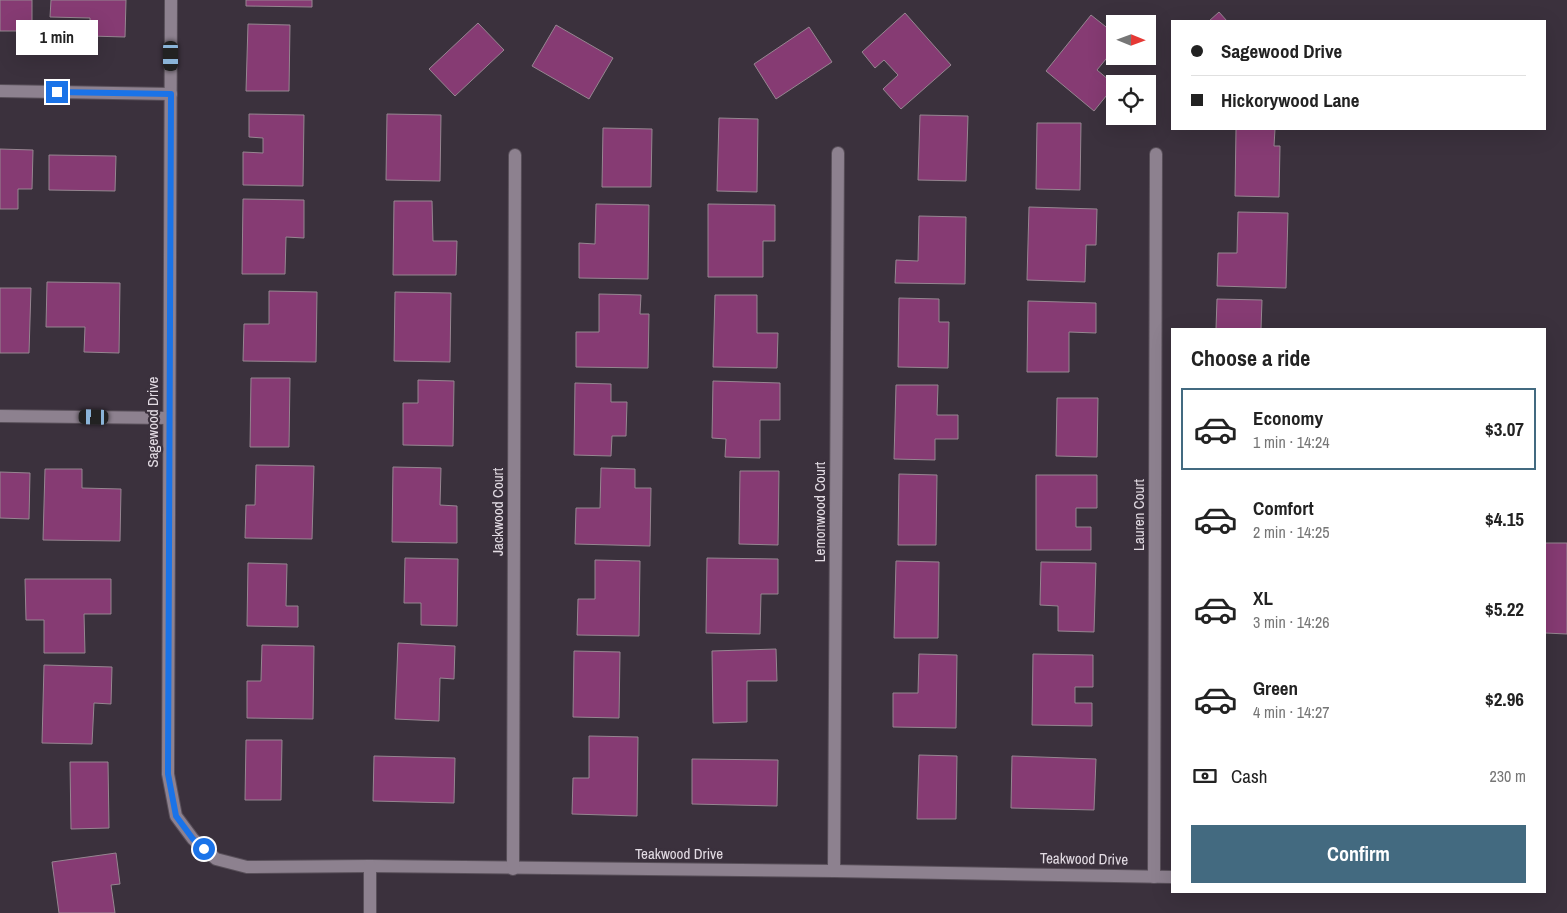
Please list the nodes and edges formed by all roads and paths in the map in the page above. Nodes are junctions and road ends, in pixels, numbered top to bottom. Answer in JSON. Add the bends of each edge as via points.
{"nodes":[{"id":1,"x":171,"y":0,"type":"edge"},
{"id":2,"x":0,"y":91,"type":"edge"},
{"id":3,"x":171,"y":94,"type":"junction"},
{"id":4,"x":838,"y":153,"type":"dead end"},
{"id":5,"x":1156,"y":154,"type":"dead end"},
{"id":6,"x":515,"y":155,"type":"dead end"},
{"id":7,"x":0,"y":416,"type":"edge"},
{"id":8,"x":169,"y":418,"type":"junction"},
{"id":9,"x":193,"y":839,"type":"joint"},
{"id":10,"x":370,"y":866,"type":"junction"},
{"id":11,"x":513,"y":869,"type":"junction"},
{"id":12,"x":834,"y":871,"type":"junction"},
{"id":13,"x":1154,"y":877,"type":"junction"},
{"id":14,"x":1171,"y":877,"type":"edge"},
{"id":15,"x":370,"y":913,"type":"edge"}],
"edges":[{"from":1,"to":3,"type":"street","name":"Sagewood Drive"},
{"from":2,"to":3,"type":"street"},
{"from":3,"to":8,"type":"street","name":"Sagewood Drive"},
{"from":4,"to":12,"type":"street","name":"Lemonwood Court"},
{"from":5,"to":13,"type":"street","name":"Lauren Court"},
{"from":6,"to":11,"type":"street","name":"Jackwood Court"},
{"from":7,"to":8,"type":"street"},
{"from":8,"to":9,"type":"street","name":"Sagewood Drive","via":[[168,774],[176,816]]},
{"from":9,"to":10,"type":"street","name":"Teakwood Drive","via":[[216,859],[247,867]]},
{"from":10,"to":11,"type":"street","name":"Teakwood Drive"},
{"from":10,"to":15,"type":"street"},
{"from":11,"to":12,"type":"street","name":"Teakwood Drive"},
{"from":12,"to":13,"type":"street","name":"Teakwood Drive"},
{"from":13,"to":14,"type":"street","name":"Teakwood Drive"}]}
